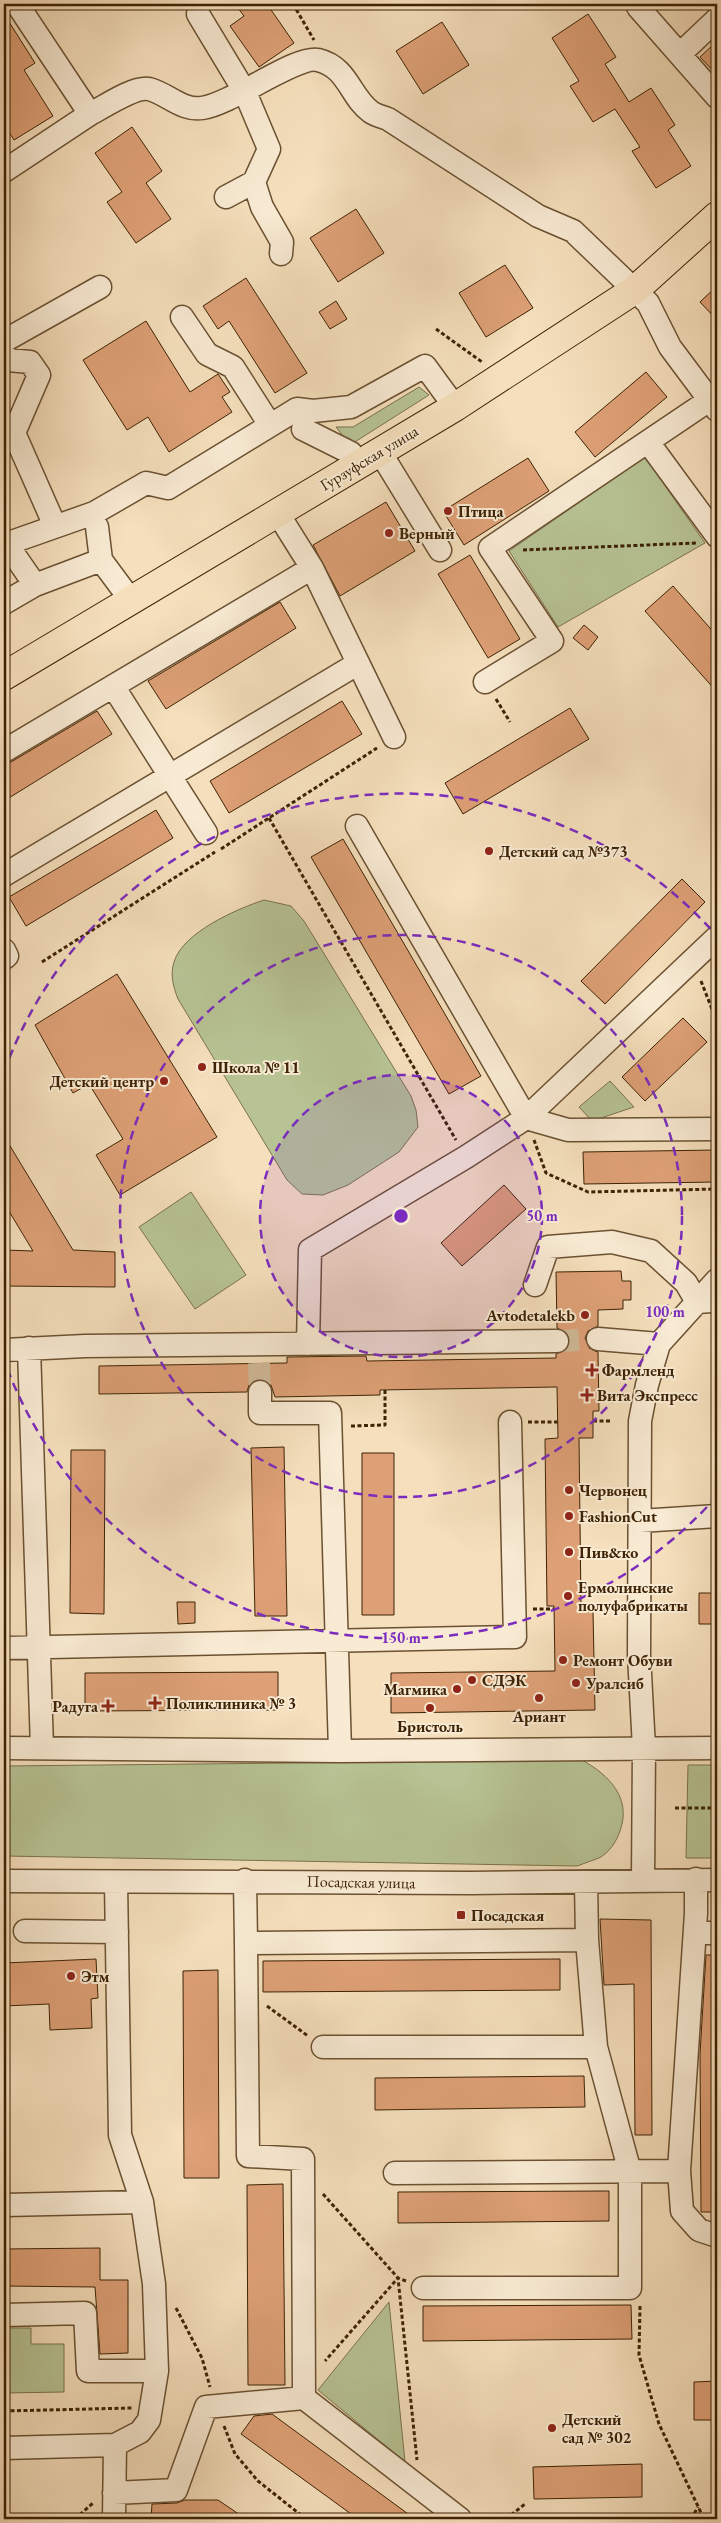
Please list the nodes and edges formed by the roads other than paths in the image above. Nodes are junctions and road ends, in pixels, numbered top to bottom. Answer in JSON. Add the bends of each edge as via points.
{"nodes":[{"id":1,"x":638,"y":4,"type":"edge"},
{"id":2,"x":21,"y":5,"type":"edge"},
{"id":3,"x":198,"y":14,"type":"dead end"},
{"id":4,"x":717,"y":19,"type":"edge"},
{"id":5,"x":680,"y":54,"type":"junction"},
{"id":6,"x":245,"y":92,"type":"junction"},
{"id":7,"x":717,"y":97,"type":"edge"},
{"id":8,"x":90,"y":114,"type":"junction"},
{"id":9,"x":4,"y":171,"type":"edge"},
{"id":10,"x":254,"y":182,"type":"junction"},
{"id":11,"x":226,"y":197,"type":"dead end"},
{"id":12,"x":717,"y":216,"type":"edge"},
{"id":13,"x":281,"y":254,"type":"dead end"},
{"id":14,"x":100,"y":287,"type":"dead end"},
{"id":15,"x":636,"y":289,"type":"junction"},
{"id":16,"x":182,"y":317,"type":"dead end"},
{"id":17,"x":4,"y":341,"type":"edge"},
{"id":18,"x":4,"y":353,"type":"edge"},
{"id":19,"x":713,"y":405,"type":"edge"},
{"id":20,"x":455,"y":407,"type":"junction"},
{"id":21,"x":270,"y":425,"type":"junction"},
{"id":22,"x":302,"y":429,"type":"dead end"},
{"id":23,"x":648,"y":442,"type":"junction"},
{"id":24,"x":370,"y":459,"type":"junction"},
{"id":25,"x":278,"y":512,"type":"junction"},
{"id":26,"x":55,"y":526,"type":"junction"},
{"id":27,"x":97,"y":527,"type":"dead end"},
{"id":28,"x":711,"y":539,"type":"edge"},
{"id":29,"x":5,"y":542,"type":"edge"},
{"id":30,"x":440,"y":550,"type":"dead end"},
{"id":31,"x":101,"y":560,"type":"junction"},
{"id":32,"x":312,"y":568,"type":"junction"},
{"id":33,"x":35,"y":585,"type":"junction"},
{"id":34,"x":130,"y":599,"type":"junction"},
{"id":35,"x":4,"y":603,"type":"edge"},
{"id":36,"x":357,"y":664,"type":"junction"},
{"id":37,"x":4,"y":676,"type":"edge"},
{"id":38,"x":485,"y":682,"type":"road end"},
{"id":39,"x":113,"y":686,"type":"junction"},
{"id":40,"x":394,"y":737,"type":"dead end"},
{"id":41,"x":4,"y":751,"type":"edge"},
{"id":42,"x":170,"y":776,"type":"junction"},
{"id":43,"x":357,"y":826,"type":"dead end"},
{"id":44,"x":206,"y":833,"type":"dead end"},
{"id":45,"x":4,"y":874,"type":"edge"},
{"id":46,"x":4,"y":950,"type":"edge"},
{"id":47,"x":696,"y":955,"type":"edge"},
{"id":48,"x":4,"y":958,"type":"edge"},
{"id":49,"x":526,"y":1118,"type":"junction"},
{"id":50,"x":717,"y":1129,"type":"edge"},
{"id":51,"x":717,"y":1280,"type":"edge"},
{"id":52,"x":535,"y":1285,"type":"dead end"},
{"id":53,"x":707,"y":1302,"type":"edge"},
{"id":54,"x":598,"y":1339,"type":"tunnel mouth"},
{"id":55,"x":557,"y":1341,"type":"tunnel mouth"},
{"id":56,"x":308,"y":1344,"type":"junction"},
{"id":57,"x":660,"y":1344,"type":"junction"},
{"id":58,"x":29,"y":1348,"type":"junction"},
{"id":59,"x":4,"y":1350,"type":"edge"},
{"id":60,"x":260,"y":1392,"type":"tunnel mouth"},
{"id":61,"x":510,"y":1422,"type":"road end"},
{"id":62,"x":717,"y":1516,"type":"edge"},
{"id":63,"x":640,"y":1522,"type":"junction"},
{"id":64,"x":338,"y":1641,"type":"junction"},
{"id":65,"x":39,"y":1647,"type":"junction"},
{"id":66,"x":4,"y":1648,"type":"edge"},
{"id":67,"x":4,"y":1748,"type":"edge"},
{"id":68,"x":42,"y":1748,"type":"junction"},
{"id":69,"x":644,"y":1748,"type":"junction"},
{"id":70,"x":717,"y":1748,"type":"edge"},
{"id":71,"x":340,"y":1751,"type":"junction"},
{"id":72,"x":245,"y":1880,"type":"junction"},
{"id":73,"x":706,"y":1880,"type":"edge"},
{"id":74,"x":4,"y":1881,"type":"edge"},
{"id":75,"x":643,"y":1881,"type":"junction"},
{"id":76,"x":116,"y":1882,"type":"junction"},
{"id":77,"x":586,"y":1882,"type":"junction"},
{"id":78,"x":25,"y":1931,"type":"dead end"},
{"id":79,"x":117,"y":1932,"type":"junction"},
{"id":80,"x":694,"y":1933,"type":"junction"},
{"id":81,"x":717,"y":1933,"type":"edge"},
{"id":82,"x":587,"y":1940,"type":"junction"},
{"id":83,"x":246,"y":1943,"type":"junction"},
{"id":84,"x":323,"y":2047,"type":"road end"},
{"id":85,"x":596,"y":2047,"type":"junction"},
{"id":86,"x":679,"y":2171,"type":"junction"},
{"id":87,"x":630,"y":2172,"type":"junction"},
{"id":88,"x":395,"y":2173,"type":"dead end"},
{"id":89,"x":142,"y":2202,"type":"junction"},
{"id":90,"x":4,"y":2205,"type":"edge"},
{"id":91,"x":717,"y":2236,"type":"edge"},
{"id":92,"x":423,"y":2288,"type":"road end"},
{"id":93,"x":4,"y":2315,"type":"edge"},
{"id":94,"x":157,"y":2371,"type":"junction"},
{"id":95,"x":304,"y":2391,"type":"junction"},
{"id":96,"x":115,"y":2445,"type":"junction"},
{"id":97,"x":4,"y":2448,"type":"edge"},
{"id":98,"x":114,"y":2493,"type":"junction"},
{"id":99,"x":114,"y":2519,"type":"edge"},
{"id":100,"x":460,"y":2519,"type":"edge"}],
"edges":[{"from":1,"to":5,"type":"street"},
{"from":2,"to":8,"type":"street"},
{"from":3,"to":6,"type":"street"},
{"from":4,"to":5,"type":"street"},
{"from":5,"to":7,"type":"street"},
{"from":6,"to":8,"type":"street","via":[[202,108],[188,108],[148,89],[135,90]]},
{"from":6,"to":10,"type":"street","via":[[268,149]]},
{"from":6,"to":15,"type":"street","via":[[300,63],[314,59],[327,62],[370,112],[388,120],[538,216],[573,231]]},
{"from":8,"to":9,"type":"street"},
{"from":10,"to":11,"type":"street"},
{"from":10,"to":13,"type":"street","via":[[262,207],[282,242]]},
{"from":12,"to":15,"type":"main road","name":"Гурзуфская улица"},
{"from":14,"to":17,"type":"street"},
{"from":15,"to":19,"type":"street","via":[[648,303],[670,346]]},
{"from":15,"to":20,"type":"main road","name":"Гурзуфская улица"},
{"from":16,"to":21,"type":"street","via":[[207,354],[233,367]]},
{"from":18,"to":26,"type":"street","via":[[8,360],[30,362],[39,375],[14,433]]},
{"from":19,"to":23,"type":"street"},
{"from":20,"to":21,"type":"street","via":[[425,366],[351,406],[313,411],[297,409]]},
{"from":20,"to":24,"type":"main road","name":"Гурзуфская улица"},
{"from":21,"to":26,"type":"street","via":[[168,488],[146,483],[94,513]]},
{"from":22,"to":24,"type":"street","via":[[350,453]]},
{"from":23,"to":28,"type":"street"},
{"from":23,"to":38,"type":"street","via":[[490,548],[552,641]]},
{"from":24,"to":25,"type":"main road","name":"Гурзуфская улица"},
{"from":24,"to":30,"type":"street"},
{"from":25,"to":32,"type":"street"},
{"from":25,"to":34,"type":"main road","name":"Гурзуфская улица"},
{"from":26,"to":29,"type":"street"},
{"from":27,"to":31,"type":"street"},
{"from":29,"to":33,"type":"street"},
{"from":31,"to":33,"type":"street"},
{"from":31,"to":34,"type":"street"},
{"from":32,"to":36,"type":"street"},
{"from":32,"to":39,"type":"street"},
{"from":33,"to":35,"type":"street"},
{"from":34,"to":37,"type":"main road","name":"Гурзуфская улица"},
{"from":36,"to":40,"type":"street"},
{"from":36,"to":42,"type":"street"},
{"from":39,"to":41,"type":"street"},
{"from":39,"to":42,"type":"street"},
{"from":42,"to":44,"type":"street"},
{"from":42,"to":45,"type":"street"},
{"from":43,"to":49,"type":"street"},
{"from":46,"to":48,"type":"street","via":[[7,956]]},
{"from":47,"to":49,"type":"street"},
{"from":49,"to":50,"type":"street","via":[[568,1130]]},
{"from":49,"to":56,"type":"street","via":[[310,1250]]},
{"from":51,"to":53,"type":"street"},
{"from":52,"to":53,"type":"street","via":[[548,1247],[612,1242],[651,1251]]},
{"from":53,"to":57,"type":"street"},
{"from":54,"to":57,"type":"street"},
{"from":55,"to":56,"type":"street"},
{"from":56,"to":58,"type":"street","via":[[259,1354]]},
{"from":57,"to":63,"type":"street","via":[[640,1421]]},
{"from":58,"to":59,"type":"street"},
{"from":58,"to":65,"type":"street"},
{"from":60,"to":64,"type":"street","via":[[260,1413],[330,1413]]},
{"from":61,"to":64,"type":"street","via":[[515,1637]]},
{"from":62,"to":63,"type":"street"},
{"from":63,"to":69,"type":"street","via":[[639,1655]]},
{"from":64,"to":65,"type":"street"},
{"from":64,"to":71,"type":"street"},
{"from":65,"to":66,"type":"street"},
{"from":65,"to":68,"type":"street"},
{"from":67,"to":68,"type":"street"},
{"from":68,"to":71,"type":"street"},
{"from":69,"to":70,"type":"street"},
{"from":69,"to":71,"type":"street"},
{"from":69,"to":75,"type":"street"},
{"from":72,"to":76,"type":"street","name":"Посадская улица"},
{"from":72,"to":77,"type":"street","name":"Посадская улица"},
{"from":72,"to":83,"type":"street"},
{"from":73,"to":75,"type":"street","name":"Посадская улица"},
{"from":73,"to":80,"type":"street"},
{"from":74,"to":76,"type":"street","name":"Посадская улица"},
{"from":75,"to":77,"type":"street","name":"Посадская улица"},
{"from":76,"to":79,"type":"street"},
{"from":77,"to":82,"type":"street"},
{"from":78,"to":79,"type":"street"},
{"from":79,"to":89,"type":"street","via":[[120,2135]]},
{"from":80,"to":81,"type":"street"},
{"from":80,"to":86,"type":"street"},
{"from":82,"to":83,"type":"street"},
{"from":82,"to":85,"type":"street"},
{"from":83,"to":95,"type":"street","via":[[248,2156],[303,2159]]},
{"from":84,"to":85,"type":"street"},
{"from":85,"to":87,"type":"street"},
{"from":86,"to":87,"type":"street"},
{"from":86,"to":91,"type":"street","via":[[682,2211],[700,2230]]},
{"from":87,"to":88,"type":"street"},
{"from":87,"to":92,"type":"street","via":[[630,2288]]},
{"from":89,"to":90,"type":"street"},
{"from":89,"to":94,"type":"street","via":[[154,2284]]},
{"from":93,"to":94,"type":"street","via":[[85,2313],[88,2371]]},
{"from":94,"to":96,"type":"street","via":[[150,2420],[140,2432]]},
{"from":95,"to":98,"type":"street","via":[[206,2407],[176,2490]]},
{"from":95,"to":100,"type":"street"},
{"from":96,"to":97,"type":"street"},
{"from":96,"to":98,"type":"street"},
{"from":98,"to":99,"type":"street"}]}
